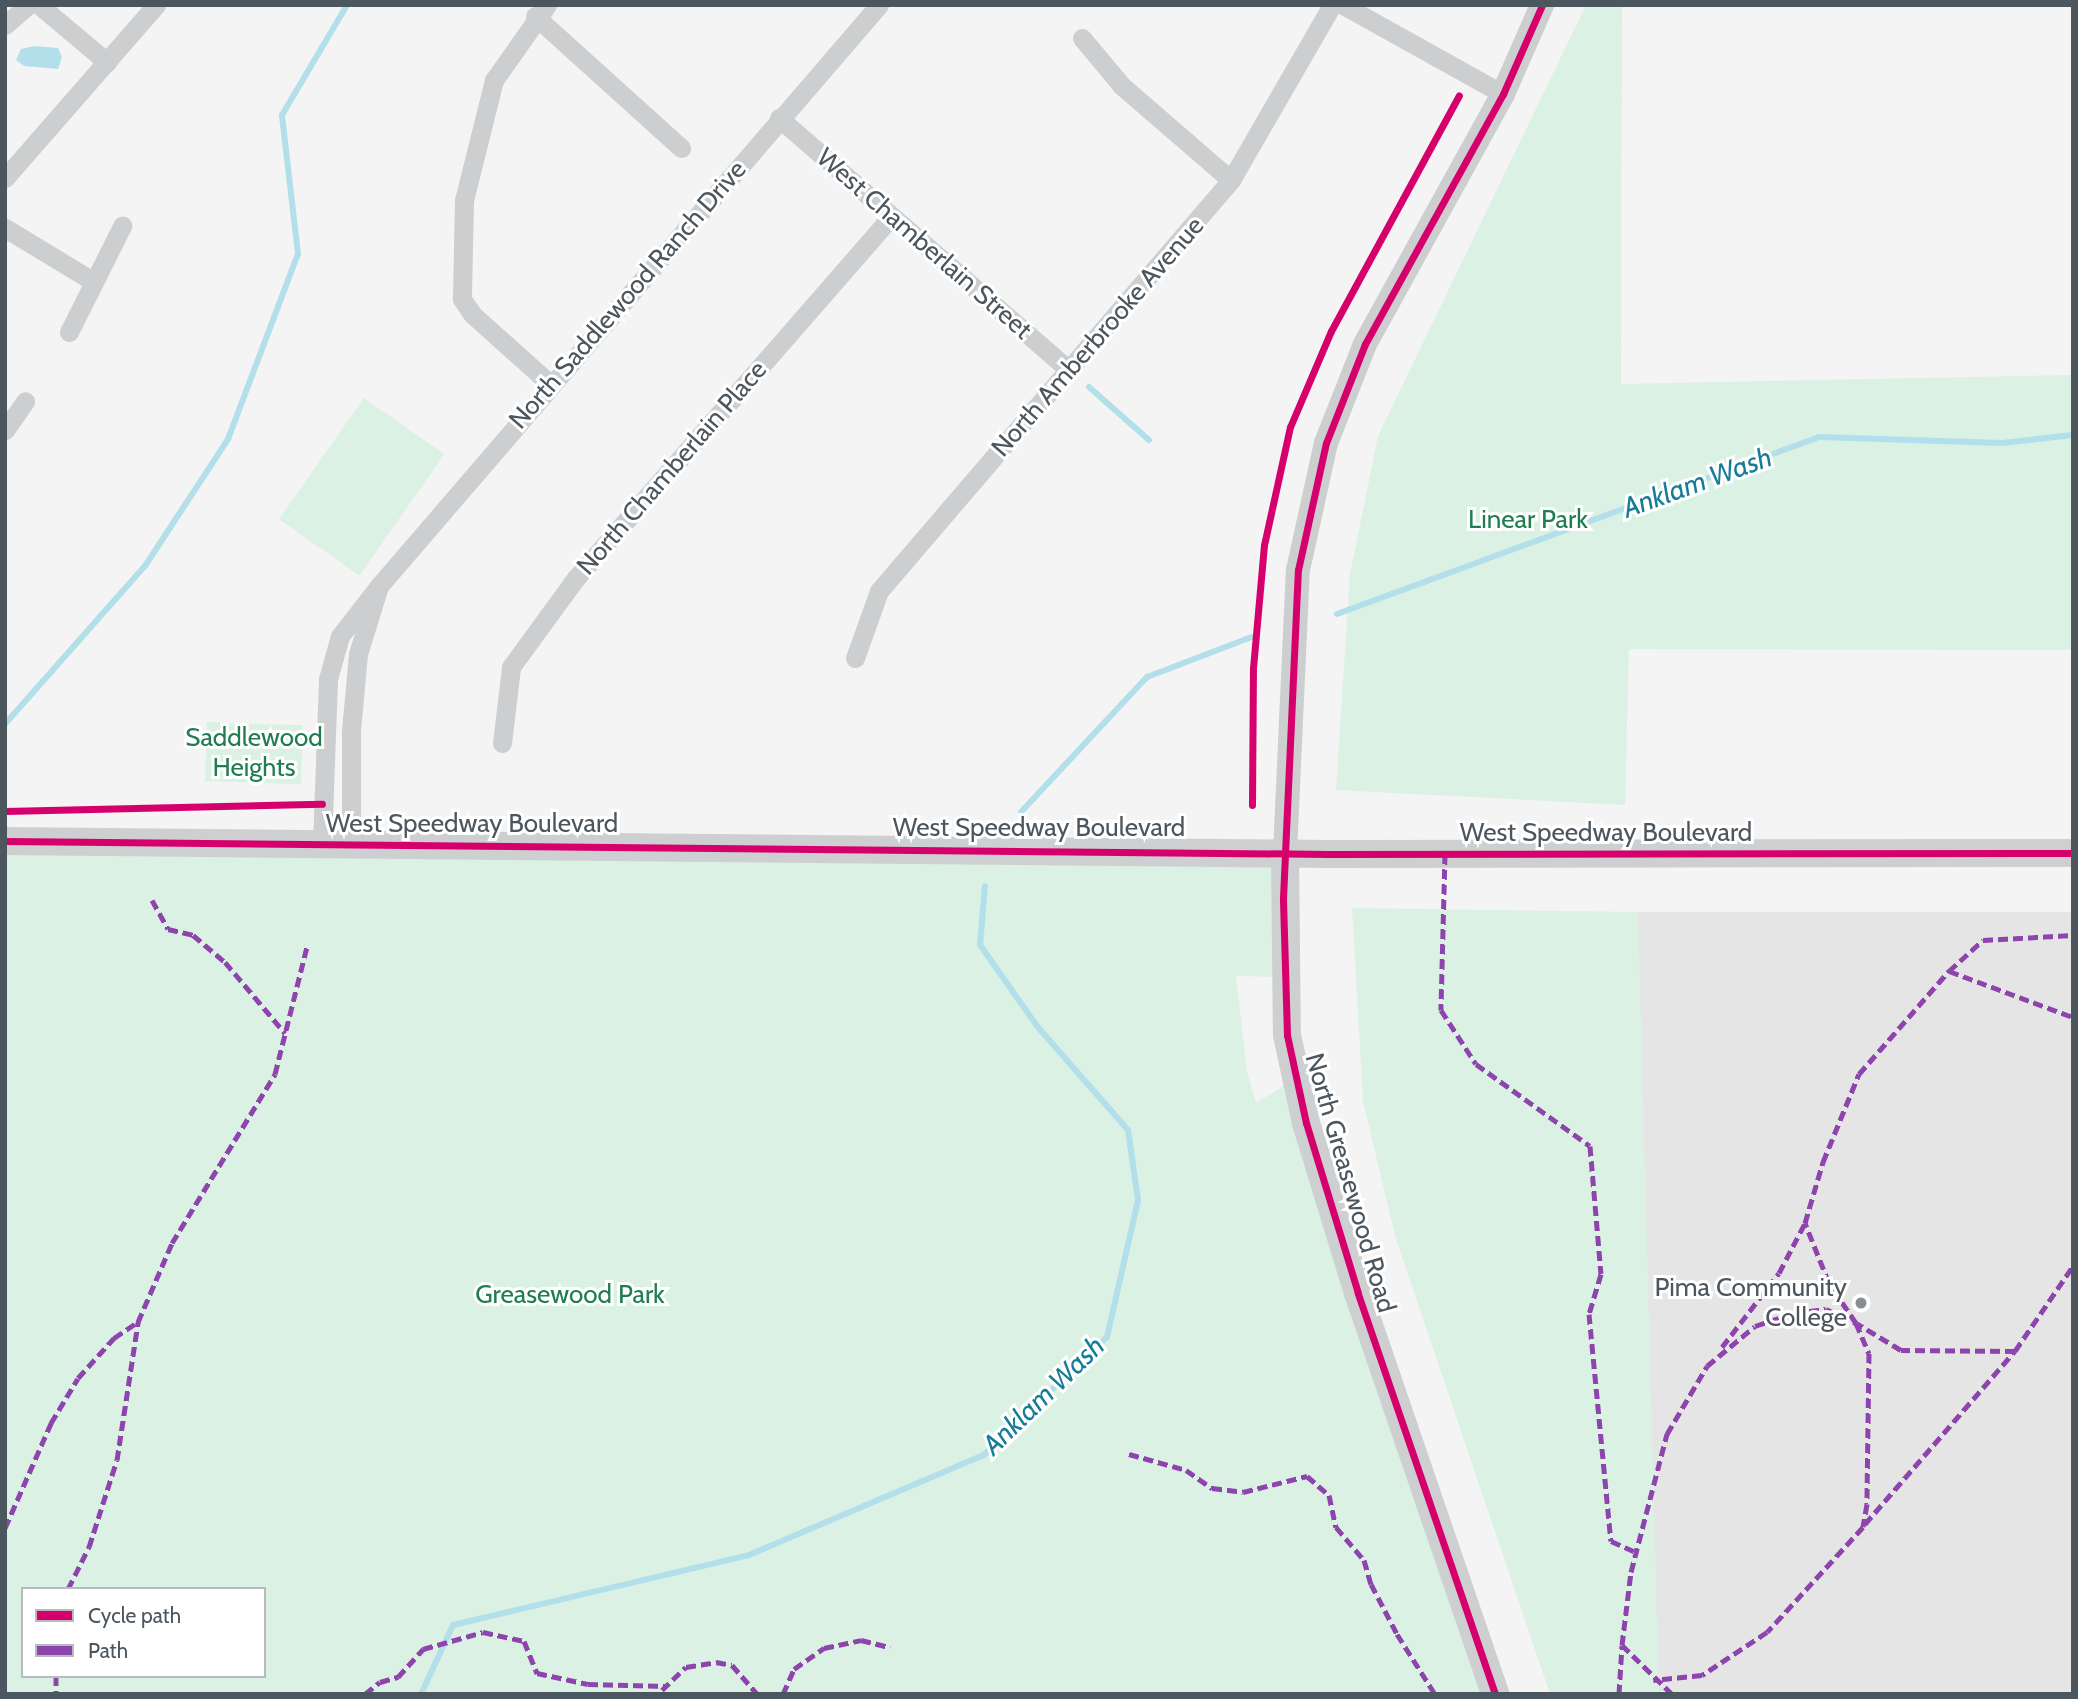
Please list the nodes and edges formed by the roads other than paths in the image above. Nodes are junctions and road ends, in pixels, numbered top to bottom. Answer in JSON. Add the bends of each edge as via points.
{"nodes":[{"id":1,"x":28,"y":5,"type":"edge"},
{"id":2,"x":39,"y":5,"type":"edge"},
{"id":3,"x":156,"y":5,"type":"edge"},
{"id":4,"x":1332,"y":5,"type":"edge"},
{"id":5,"x":1343,"y":5,"type":"edge"},
{"id":6,"x":1542,"y":5,"type":"edge"},
{"id":7,"x":877,"y":6,"type":"edge"},
{"id":8,"x":541,"y":11,"type":"edge"},
{"id":9,"x":5,"y":25,"type":"edge"},
{"id":10,"x":1082,"y":38,"type":"dead end"},
{"id":11,"x":107,"y":62,"type":"junction"},
{"id":12,"x":1503,"y":94,"type":"junction"},
{"id":13,"x":779,"y":118,"type":"junction"},
{"id":14,"x":681,"y":148,"type":"dead end"},
{"id":15,"x":5,"y":178,"type":"edge"},
{"id":16,"x":1231,"y":180,"type":"junction"},
{"id":17,"x":891,"y":217,"type":"junction"},
{"id":18,"x":122,"y":226,"type":"dead end"},
{"id":19,"x":5,"y":228,"type":"edge"},
{"id":20,"x":94,"y":282,"type":"junction"},
{"id":21,"x":69,"y":332,"type":"dead end"},
{"id":22,"x":1069,"y":370,"type":"junction"},
{"id":23,"x":551,"y":385,"type":"junction"},
{"id":24,"x":25,"y":401,"type":"dead end"},
{"id":25,"x":5,"y":430,"type":"edge"},
{"id":26,"x":379,"y":586,"type":"junction"},
{"id":27,"x":855,"y":659,"type":"dead end"},
{"id":28,"x":502,"y":743,"type":"dead end"},
{"id":29,"x":5,"y":841,"type":"edge"},
{"id":30,"x":321,"y":844,"type":"junction"},
{"id":31,"x":351,"y":844,"type":"junction"},
{"id":32,"x":1285,"y":853,"type":"junction"},
{"id":33,"x":2073,"y":853,"type":"edge"},
{"id":34,"x":1495,"y":1694,"type":"edge"}],
"edges":[{"from":1,"to":9,"type":"street"},
{"from":2,"to":11,"type":"street"},
{"from":3,"to":11,"type":"street"},
{"from":4,"to":16,"type":"street","name":"North Amberbrooke Avenue"},
{"from":5,"to":12,"type":"street"},
{"from":6,"to":12,"type":"street","name":"North Greasewood Road"},
{"from":7,"to":13,"type":"street","name":"North Saddlewood Ranch Drive"},
{"from":8,"to":14,"type":"street"},
{"from":8,"to":23,"type":"street","via":[[494,80],[464,200],[459,301]]},
{"from":10,"to":16,"type":"street","via":[[1122,86]]},
{"from":11,"to":15,"type":"street"},
{"from":12,"to":32,"type":"street","name":"North Greasewood Road","via":[[1365,344],[1326,443],[1298,570]]},
{"from":13,"to":17,"type":"street","name":"West Chamberlain Street"},
{"from":13,"to":23,"type":"street","name":"North Saddlewood Ranch Drive"},
{"from":16,"to":22,"type":"street","name":"North Amberbrooke Avenue"},
{"from":17,"to":22,"type":"street","name":"West Chamberlain Street"},
{"from":17,"to":28,"type":"street","name":"North Chamberlain Place","via":[[576,578],[511,667]]},
{"from":18,"to":20,"type":"street"},
{"from":19,"to":20,"type":"street"},
{"from":20,"to":21,"type":"street"},
{"from":22,"to":27,"type":"street","name":"North Amberbrooke Avenue","via":[[879,591]]},
{"from":23,"to":26,"type":"street","name":"North Saddlewood Ranch Drive"},
{"from":24,"to":25,"type":"street"},
{"from":26,"to":30,"type":"street","name":"North Saddlewood Ranch Drive","via":[[340,636],[328,679]]},
{"from":26,"to":31,"type":"street","name":"North Saddlewood Ranch Drive","via":[[358,654],[351,731]]},
{"from":29,"to":30,"type":"main road","name":"West Speedway Boulevard"},
{"from":30,"to":31,"type":"main road","name":"West Speedway Boulevard"},
{"from":31,"to":32,"type":"main road","name":"West Speedway Boulevard"},
{"from":32,"to":33,"type":"main road","name":"West Speedway Boulevard"},
{"from":32,"to":34,"type":"main road","name":"North Greasewood Road","via":[[1283,983],[1287,1035],[1300,1097],[1358,1293]]}]}
